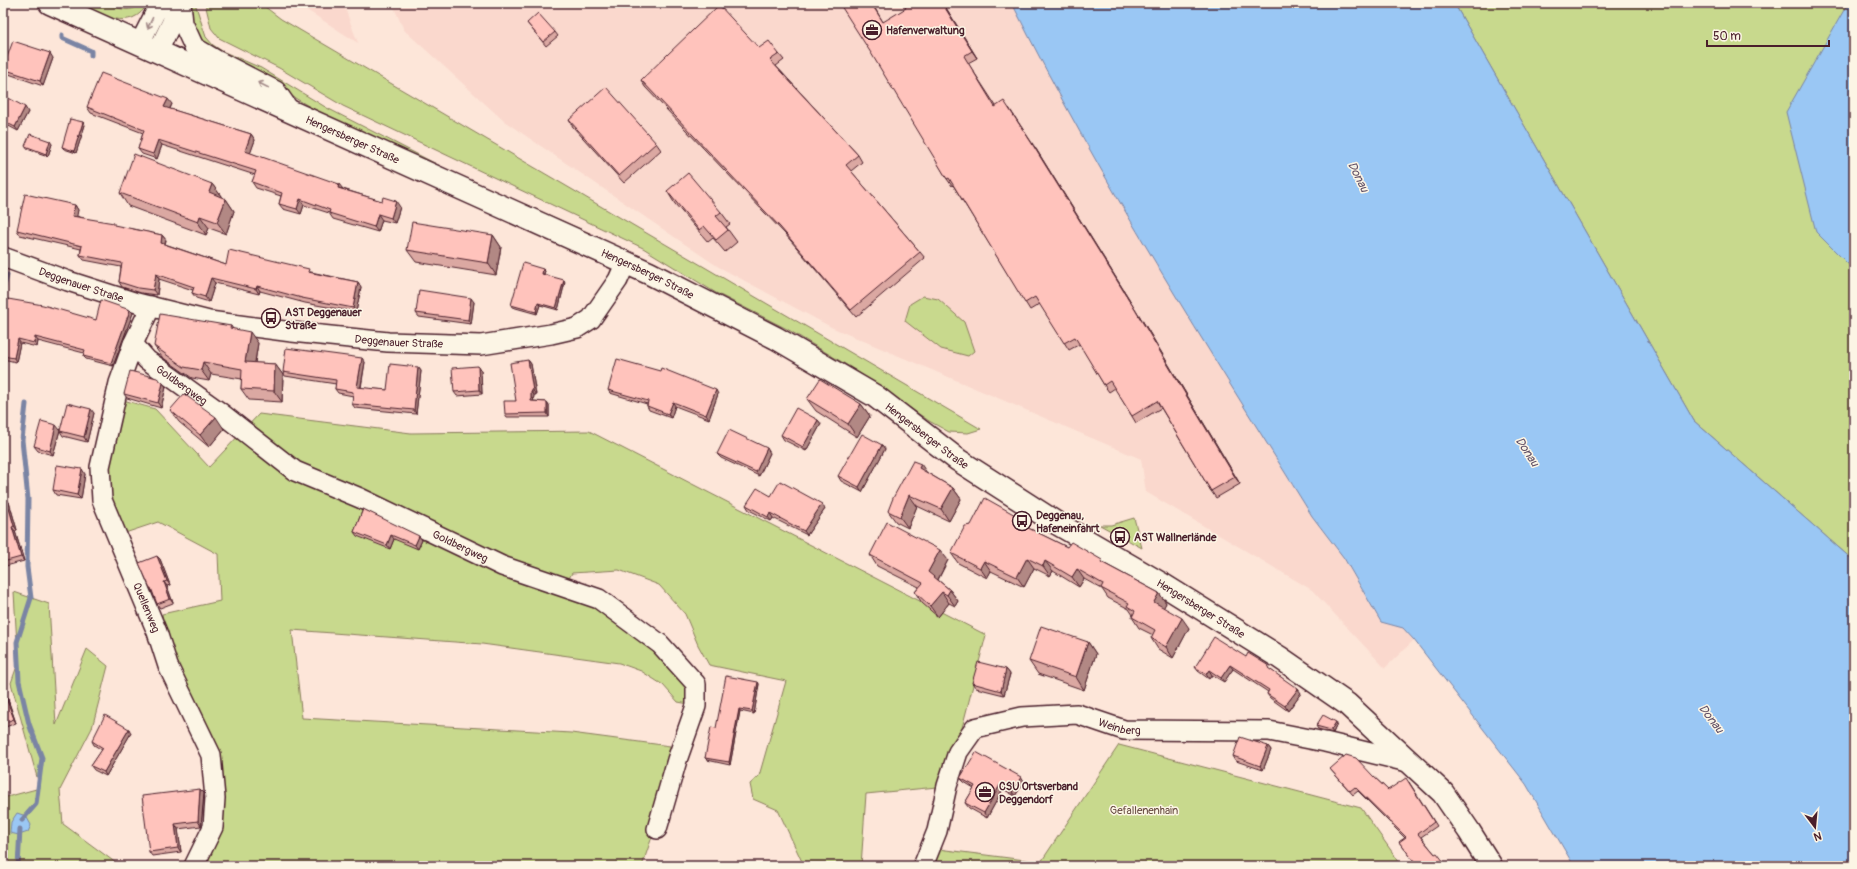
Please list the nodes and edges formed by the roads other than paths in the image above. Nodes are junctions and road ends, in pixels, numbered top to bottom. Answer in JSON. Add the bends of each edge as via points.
{"nodes":[{"id":1,"x":50,"y":3,"type":"edge"},
{"id":2,"x":160,"y":3,"type":"edge"},
{"id":3,"x":176,"y":3,"type":"edge"},
{"id":4,"x":181,"y":3,"type":"edge"},
{"id":5,"x":149,"y":47,"type":"junction"},
{"id":6,"x":290,"y":111,"type":"junction"},
{"id":7,"x":3,"y":257,"type":"edge"},
{"id":8,"x":626,"y":262,"type":"junction"},
{"id":9,"x":150,"y":306,"type":"junction"},
{"id":10,"x":133,"y":344,"type":"junction"},
{"id":11,"x":1412,"y":763,"type":"junction"},
{"id":12,"x":657,"y":829,"type":"dead end"},
{"id":13,"x":194,"y":866,"type":"edge"},
{"id":14,"x":923,"y":866,"type":"edge"},
{"id":15,"x":1491,"y":866,"type":"edge"}],
"edges":[{"from":1,"to":5,"type":"main road","name":"Hengersberger Straße"},
{"from":2,"to":5,"type":"street","one_way":true},
{"from":3,"to":5,"type":"street","via":[[172,22]]},
{"from":6,"to":4,"type":"street","one_way":true,"via":[[276,91],[194,47],[183,23]]},
{"from":5,"to":6,"type":"main road","name":"Hengersberger Straße"},
{"from":6,"to":8,"type":"main road","name":"Hengersberger Straße"},
{"from":7,"to":9,"type":"street","name":"Deggenauer Straße","via":[[71,282]]},
{"from":8,"to":9,"type":"street","name":"Deggenauer Straße","via":[[618,280],[591,319],[577,328],[481,344],[388,342],[292,332],[209,321]]},
{"from":8,"to":11,"type":"main road","name":"Hengersberger Straße","via":[[776,338],[875,396],[958,460],[1058,524],[1165,586],[1292,665],[1347,704]]},
{"from":9,"to":10,"type":"street"},
{"from":10,"to":12,"type":"street","name":"Goldbergweg","via":[[147,360],[295,471],[360,498],[502,566],[599,599],[660,644],[696,684],[696,706]]},
{"from":10,"to":13,"type":"street","name":"Quellenweg","via":[[120,383],[100,467],[102,500],[158,632],[168,666],[211,754],[215,798],[213,826]]},
{"from":11,"to":14,"type":"street","name":"Weinberg","via":[[1269,731],[1124,730],[1077,714],[1022,717],[975,728],[958,752],[937,831]]},
{"from":11,"to":15,"type":"main road","name":"Hengersberger Straße","via":[[1443,793]]}]}
